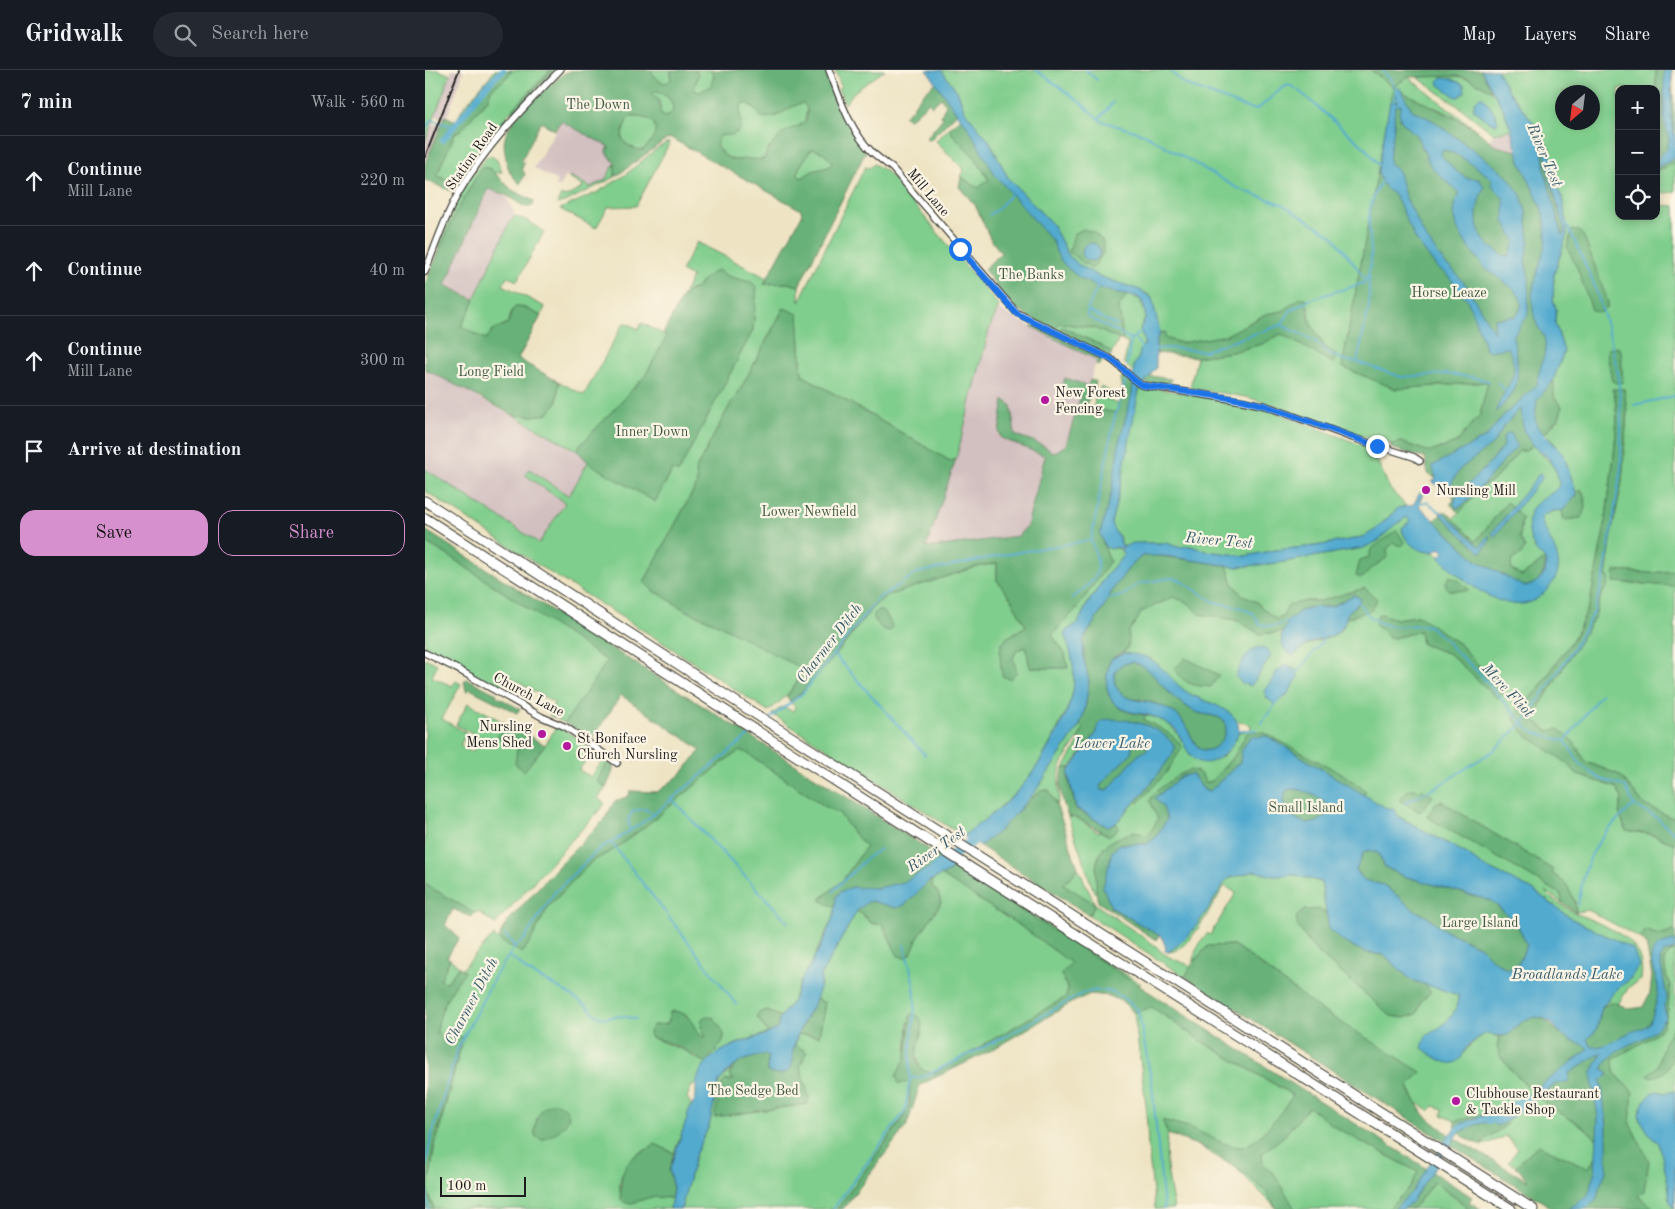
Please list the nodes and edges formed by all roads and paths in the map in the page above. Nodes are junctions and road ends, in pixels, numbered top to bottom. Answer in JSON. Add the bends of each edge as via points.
{"nodes":[{"id":1,"x":560,"y":70,"type":"edge"},
{"id":2,"x":829,"y":70,"type":"edge"},
{"id":3,"x":425,"y":272,"type":"edge"},
{"id":4,"x":1420,"y":461,"type":"dead end"},
{"id":5,"x":425,"y":501,"type":"edge"},
{"id":6,"x":425,"y":518,"type":"edge"},
{"id":7,"x":425,"y":653,"type":"edge"},
{"id":8,"x":617,"y":763,"type":"dead end"},
{"id":9,"x":1511,"y":1209,"type":"edge"},
{"id":10,"x":1533,"y":1209,"type":"edge"}],
"edges":[{"from":1,"to":3,"type":"street","name":"Station Road","via":[[503,130],[473,170],[457,196]]},
{"from":2,"to":4,"type":"street","name":"Mill Lane","via":[[846,114],[867,146],[893,169],[1017,314],[1118,363],[1141,385],[1266,406]]},
{"from":5,"to":10,"type":"highway"},
{"from":6,"to":9,"type":"highway"},
{"from":7,"to":8,"type":"street","name":"Church Lane","via":[[541,717],[567,727]]}]}
